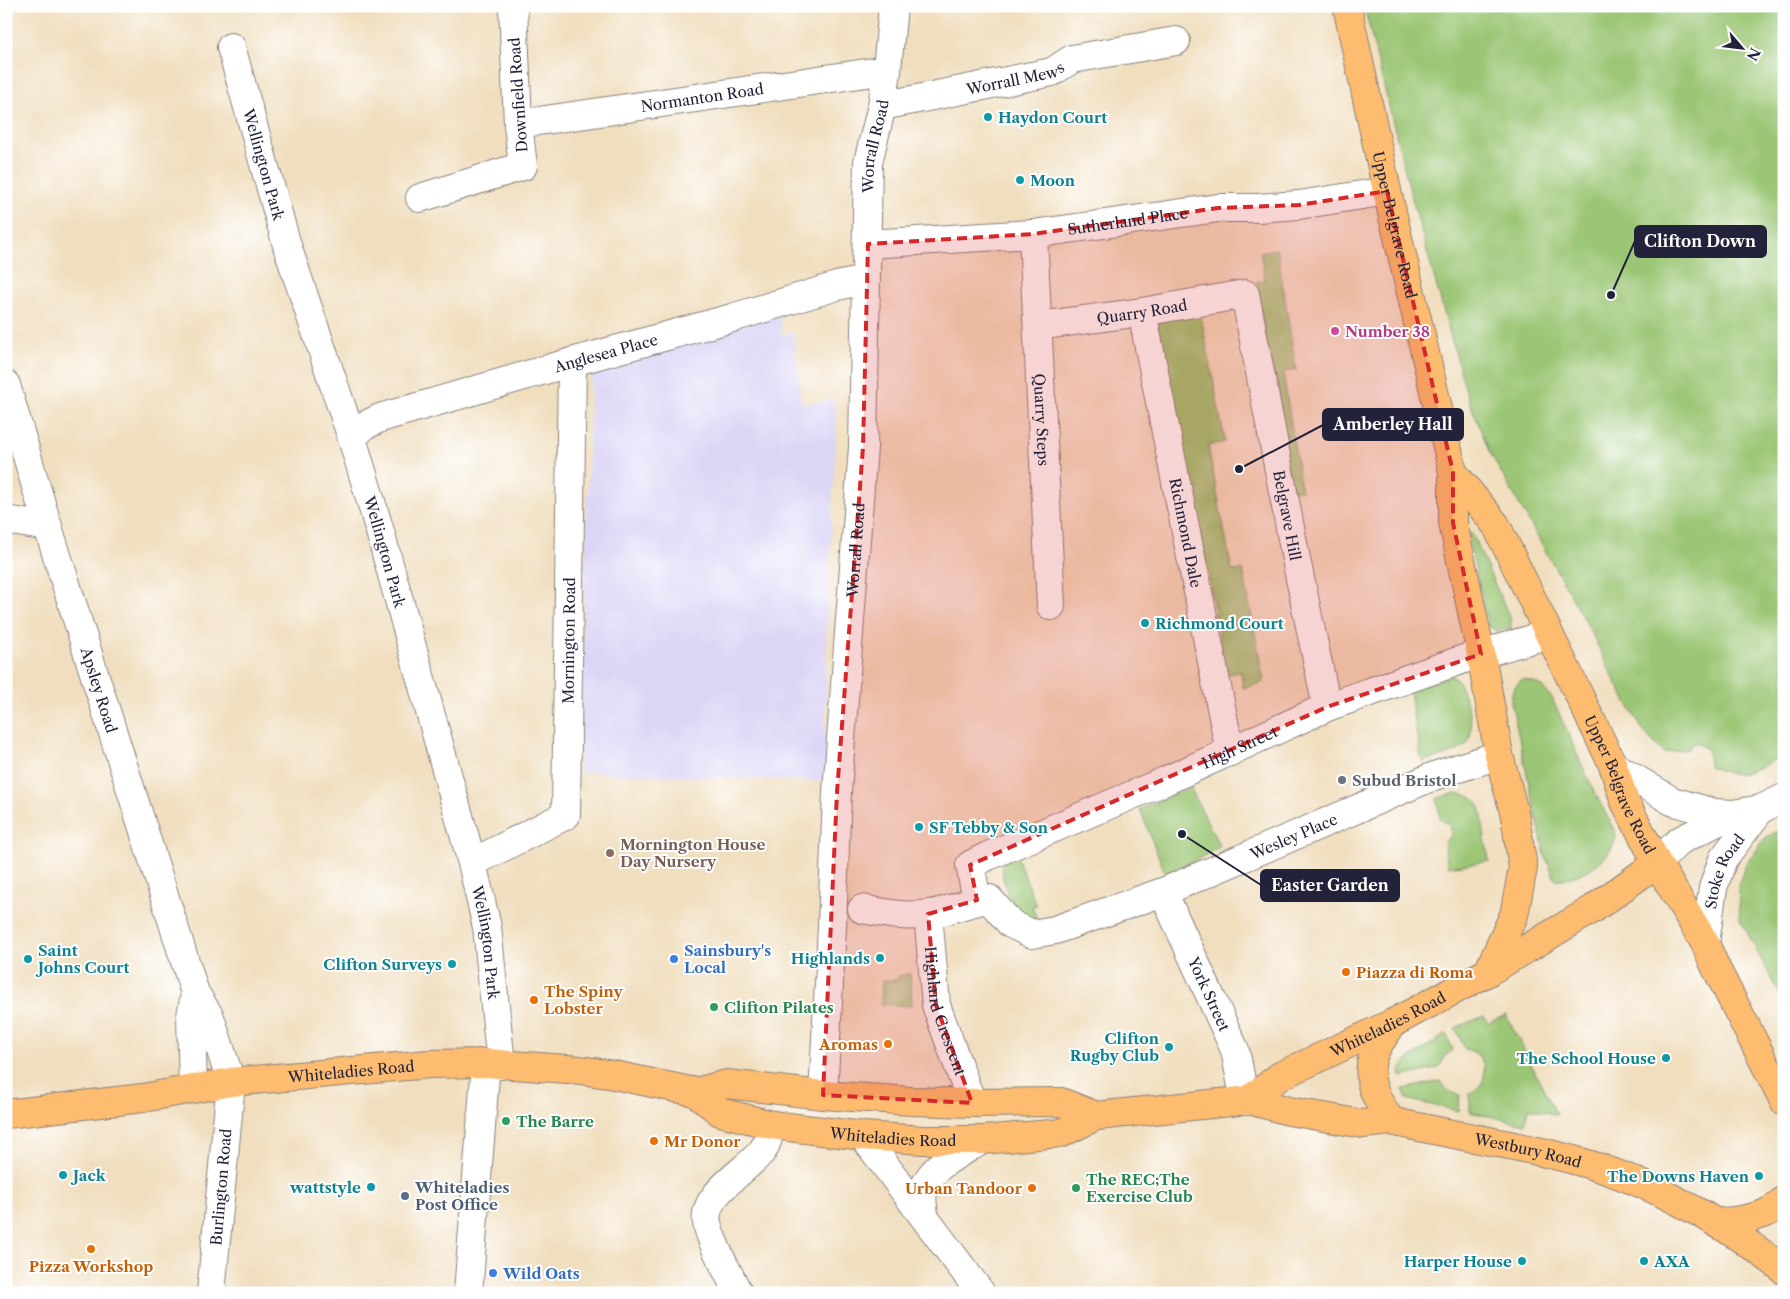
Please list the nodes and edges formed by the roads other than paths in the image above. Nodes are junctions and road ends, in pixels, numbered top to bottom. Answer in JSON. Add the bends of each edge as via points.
{"nodes":[{"id":1,"x":512,"y":6,"type":"edge"},
{"id":2,"x":893,"y":6,"type":"edge"},
{"id":3,"x":1347,"y":6,"type":"edge"},
{"id":4,"x":1176,"y":41,"type":"dead end"},
{"id":5,"x":231,"y":47,"type":"dead end"},
{"id":6,"x":887,"y":70,"type":"junction"},
{"id":7,"x":882,"y":106,"type":"junction"},
{"id":8,"x":518,"y":124,"type":"junction"},
{"id":9,"x":1387,"y":191,"type":"junction"},
{"id":10,"x":420,"y":198,"type":"dead end"},
{"id":11,"x":1033,"y":234,"type":"junction"},
{"id":12,"x":868,"y":244,"type":"junction"},
{"id":13,"x":865,"y":280,"type":"junction"},
{"id":14,"x":1245,"y":294,"type":"joint"},
{"id":15,"x":1142,"y":312,"type":"junction"},
{"id":16,"x":1038,"y":326,"type":"junction"},
{"id":17,"x":572,"y":362,"type":"junction"},
{"id":18,"x":6,"y":385,"type":"edge"},
{"id":19,"x":352,"y":438,"type":"junction"},
{"id":20,"x":1453,"y":472,"type":"junction"},
{"id":21,"x":6,"y":520,"type":"edge"},
{"id":22,"x":48,"y":527,"type":"junction"},
{"id":23,"x":1051,"y":606,"type":"dead end"},
{"id":24,"x":1549,"y":634,"type":"junction"},
{"id":25,"x":1481,"y":654,"type":"junction"},
{"id":26,"x":1327,"y":707,"type":"junction"},
{"id":27,"x":1230,"y":752,"type":"junction"},
{"id":28,"x":1499,"y":756,"type":"junction"},
{"id":29,"x":1613,"y":765,"type":"junction"},
{"id":30,"x":1773,"y":804,"type":"edge"},
{"id":31,"x":1733,"y":814,"type":"junction"},
{"id":32,"x":472,"y":863,"type":"junction"},
{"id":33,"x":1657,"y":863,"type":"junction"},
{"id":34,"x":1163,"y":892,"type":"junction"},
{"id":35,"x":978,"y":900,"type":"junction"},
{"id":36,"x":862,"y":909,"type":"dead end"},
{"id":37,"x":928,"y":914,"type":"junction"},
{"id":38,"x":1705,"y":943,"type":"junction"},
{"id":39,"x":1488,"y":972,"type":"junction"},
{"id":40,"x":195,"y":993,"type":"junction"},
{"id":41,"x":1393,"y":1023,"type":"junction"},
{"id":42,"x":493,"y":1064,"type":"junction"},
{"id":43,"x":231,"y":1082,"type":"junction"},
{"id":44,"x":193,"y":1089,"type":"junction"},
{"id":45,"x":695,"y":1092,"type":"junction"},
{"id":46,"x":823,"y":1095,"type":"junction"},
{"id":47,"x":1247,"y":1100,"type":"junction"},
{"id":48,"x":1784,"y":1101,"type":"edge"},
{"id":49,"x":972,"y":1103,"type":"junction"},
{"id":50,"x":6,"y":1114,"type":"edge"},
{"id":51,"x":1096,"y":1116,"type":"junction"},
{"id":52,"x":1391,"y":1121,"type":"junction"},
{"id":53,"x":772,"y":1125,"type":"junction"},
{"id":54,"x":863,"y":1136,"type":"junction"},
{"id":55,"x":982,"y":1140,"type":"junction"},
{"id":56,"x":1784,"y":1200,"type":"edge"},
{"id":57,"x":924,"y":1217,"type":"junction"},
{"id":58,"x":1716,"y":1223,"type":"junction"},
{"id":59,"x":1784,"y":1270,"type":"edge"},
{"id":60,"x":212,"y":1293,"type":"edge"},
{"id":61,"x":468,"y":1293,"type":"edge"},
{"id":62,"x":738,"y":1293,"type":"edge"},
{"id":63,"x":981,"y":1293,"type":"edge"}],
"edges":[{"from":1,"to":8,"type":"street","name":"Downfield Road"},
{"from":2,"to":6,"type":"street","name":"Worrall Road"},
{"from":3,"to":9,"type":"main road","name":"Upper Belgrave Road"},
{"from":4,"to":7,"type":"street","name":"Worrall Mews","via":[[1072,59],[1052,72]]},
{"from":5,"to":19,"type":"street","name":"Wellington Park","via":[[288,249]]},
{"from":6,"to":7,"type":"street","name":"Worrall Road"},
{"from":6,"to":8,"type":"street","name":"Normanton Road"},
{"from":7,"to":12,"type":"street","name":"Worrall Road","via":[[868,162]]},
{"from":8,"to":10,"type":"street","name":"Downfield Road","via":[[523,166]]},
{"from":9,"to":11,"type":"street","name":"Sutherland Place","via":[[1299,205],[1218,208]]},
{"from":9,"to":20,"type":"main road","name":"Upper Belgrave Road"},
{"from":11,"to":12,"type":"street","name":"Sutherland Place"},
{"from":11,"to":16,"type":"street","name":"Quarry Steps"},
{"from":12,"to":13,"type":"street","name":"Worrall Road"},
{"from":13,"to":17,"type":"street","name":"Anglesea Place"},
{"from":13,"to":46,"type":"street","name":"Worrall Road","via":[[863,447],[837,792]]},
{"from":14,"to":15,"type":"street","name":"Quarry Road"},
{"from":14,"to":26,"type":"street","name":"Belgrave Hill"},
{"from":15,"to":16,"type":"street","name":"Quarry Road"},
{"from":15,"to":27,"type":"street","name":"Richmond Dale"},
{"from":16,"to":23,"type":"street","name":"Quarry Steps"},
{"from":17,"to":19,"type":"street","name":"Anglesea Place","via":[[380,418],[364,426]]},
{"from":17,"to":32,"type":"street","name":"Mornington Road","via":[[566,815]]},
{"from":18,"to":22,"type":"street","name":"Apsley Road"},
{"from":19,"to":32,"type":"street","name":"Wellington Park"},
{"from":20,"to":24,"type":"main road","name":"Upper Belgrave Road","via":[[1496,525]]},
{"from":20,"to":25,"type":"main road","name":"Upper Belgrave Road","via":[[1453,523]]},
{"from":21,"to":22,"type":"street"},
{"from":22,"to":40,"type":"street","name":"Apsley Road"},
{"from":24,"to":25,"type":"street","name":"High Street"},
{"from":24,"to":29,"type":"main road","name":"Upper Belgrave Road"},
{"from":25,"to":26,"type":"street","name":"High Street"},
{"from":25,"to":28,"type":"main road","name":"Upper Belgrave Road"},
{"from":26,"to":27,"type":"street","name":"High Street"},
{"from":27,"to":35,"type":"street","name":"High Street","via":[[970,865]]},
{"from":28,"to":34,"type":"street","name":"Wesley Place","via":[[1434,776]]},
{"from":28,"to":39,"type":"main road","name":"Upper Belgrave Road","via":[[1515,816],[1523,868],[1514,915]]},
{"from":29,"to":31,"type":"street","name":"Stoke Road","via":[[1672,801],[1714,813]]},
{"from":29,"to":33,"type":"main road","name":"Upper Belgrave Road","via":[[1625,802]]},
{"from":30,"to":31,"type":"street","name":"Stoke Road"},
{"from":30,"to":38,"type":"street","name":"Stoke Road","via":[[1723,859],[1713,888]]},
{"from":31,"to":33,"type":"street","name":"Stoke Road","via":[[1679,841]]},
{"from":32,"to":42,"type":"street","name":"Wellington Park","via":[[486,927]]},
{"from":33,"to":38,"type":"main road","name":"Upper Belgrave Road"},
{"from":33,"to":39,"type":"main road","name":"Whiteladies Road","via":[[1593,909]]},
{"from":34,"to":35,"type":"street","name":"Wesley Place","via":[[1055,930],[1032,934],[1011,924],[989,899]]},
{"from":34,"to":47,"type":"street","name":"York Street","via":[[1236,1050]]},
{"from":35,"to":37,"type":"street"},
{"from":36,"to":37,"type":"street","via":[[894,915]]},
{"from":37,"to":49,"type":"street","name":"Highland Crescent","via":[[936,1005]]},
{"from":38,"to":48,"type":"main road","name":"Upper Belgrave Road"},
{"from":39,"to":41,"type":"main road","name":"Whiteladies Road"},
{"from":40,"to":43,"type":"street","name":"Apsley Road","via":[[210,1017]]},
{"from":40,"to":44,"type":"street","name":"Apsley Road","via":[[191,1016]]},
{"from":41,"to":47,"type":"main road","name":"Whiteladies Road","via":[[1280,1076]]},
{"from":41,"to":52,"type":"main road","via":[[1373,1055],[1370,1071],[1378,1102]]},
{"from":42,"to":43,"type":"main road","name":"Whiteladies Road","via":[[429,1064]]},
{"from":42,"to":45,"type":"main road","name":"Whiteladies Road","via":[[614,1075]]},
{"from":42,"to":61,"type":"street","name":"Wellington Park"},
{"from":43,"to":44,"type":"main road","name":"Whiteladies Road"},
{"from":43,"to":60,"type":"street","name":"Burlington Road"},
{"from":44,"to":50,"type":"main road","name":"Whiteladies Road"},
{"from":45,"to":46,"type":"main road","name":"Whiteladies Road","via":[[727,1084]]},
{"from":45,"to":53,"type":"main road","name":"Whiteladies Road","via":[[720,1112]]},
{"from":46,"to":49,"type":"main road","name":"Whiteladies Road"},
{"from":47,"to":51,"type":"main road","name":"Whiteladies Road"},
{"from":47,"to":52,"type":"main road","name":"Westbury Road","via":[[1289,1112],[1364,1124]]},
{"from":49,"to":51,"type":"main road","name":"Whiteladies Road","via":[[1061,1102]]},
{"from":51,"to":55,"type":"main road","name":"Whiteladies Road","via":[[1062,1133]]},
{"from":52,"to":58,"type":"main road","name":"Westbury Road","via":[[1559,1156],[1609,1171],[1672,1197]]},
{"from":53,"to":54,"type":"main road","name":"Whiteladies Road"},
{"from":53,"to":62,"type":"street","via":[[764,1149],[713,1197],[706,1211],[711,1235]]},
{"from":54,"to":55,"type":"main road","name":"Whiteladies Road"},
{"from":54,"to":57,"type":"street"},
{"from":55,"to":57,"type":"street","via":[[932,1174],[923,1194]]},
{"from":56,"to":58,"type":"main road","via":[[1778,1207],[1756,1216]]},
{"from":57,"to":63,"type":"street"},
{"from":58,"to":59,"type":"main road","name":"Westbury Road"}]}
